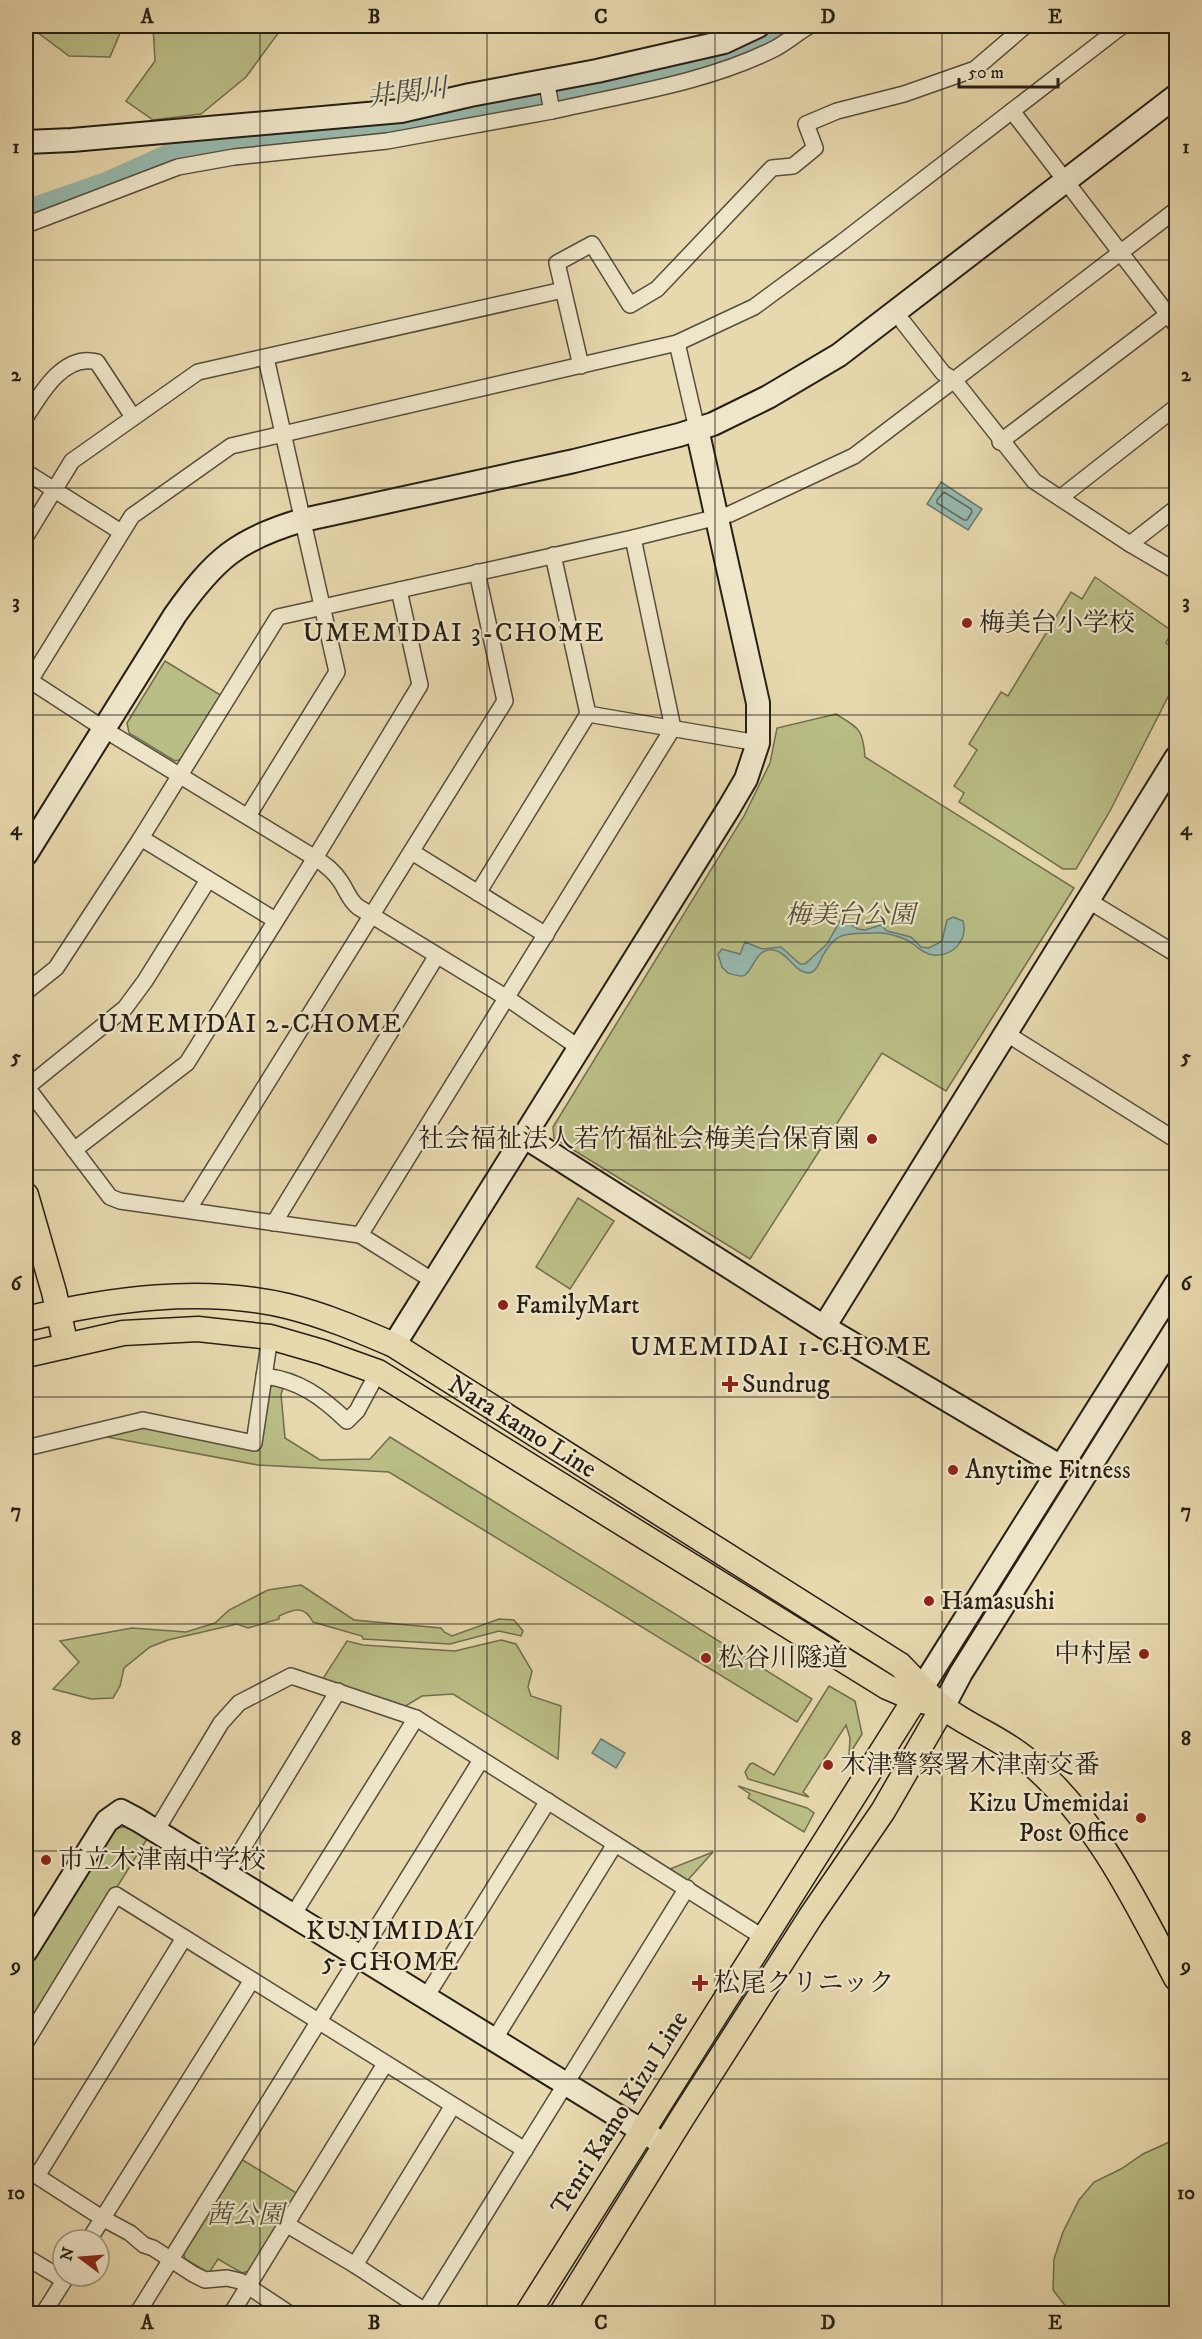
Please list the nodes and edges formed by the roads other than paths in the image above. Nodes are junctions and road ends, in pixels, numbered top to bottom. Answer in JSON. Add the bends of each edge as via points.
{"nodes":[{"id":1,"x":758,"y":26,"type":"edge"},
{"id":2,"x":809,"y":26,"type":"edge"},
{"id":3,"x":1025,"y":26,"type":"edge"},
{"id":4,"x":1122,"y":26,"type":"edge"},
{"id":5,"x":1176,"y":96,"type":"edge"},
{"id":6,"x":549,"y":98,"type":"junction"},
{"id":7,"x":1012,"y":111,"type":"junction"},
{"id":8,"x":26,"y":142,"type":"edge"},
{"id":9,"x":1067,"y":182,"type":"junction"},
{"id":10,"x":1176,"y":210,"type":"edge"},
{"id":11,"x":26,"y":225,"type":"edge"},
{"id":12,"x":1121,"y":252,"type":"junction"},
{"id":13,"x":563,"y":290,"type":"junction"},
{"id":14,"x":1174,"y":316,"type":"edge"},
{"id":15,"x":903,"y":322,"type":"dead end"},
{"id":16,"x":676,"y":343,"type":"junction"},
{"id":17,"x":266,"y":358,"type":"junction"},
{"id":18,"x":580,"y":366,"type":"junction"},
{"id":19,"x":954,"y":380,"type":"junction"},
{"id":20,"x":1176,"y":407,"type":"edge"},
{"id":21,"x":26,"y":417,"type":"edge"},
{"id":22,"x":133,"y":417,"type":"junction"},
{"id":23,"x":697,"y":429,"type":"junction"},
{"id":24,"x":283,"y":435,"type":"junction"},
{"id":25,"x":1000,"y":442,"type":"junction"},
{"id":26,"x":26,"y":472,"type":"edge"},
{"id":27,"x":54,"y":490,"type":"junction"},
{"id":28,"x":1060,"y":498,"type":"junction"},
{"id":29,"x":1176,"y":508,"type":"edge"},
{"id":30,"x":717,"y":518,"type":"junction"},
{"id":31,"x":303,"y":520,"type":"junction"},
{"id":32,"x":121,"y":532,"type":"junction"},
{"id":33,"x":26,"y":536,"type":"edge"},
{"id":34,"x":633,"y":538,"type":"junction"},
{"id":35,"x":1130,"y":543,"type":"junction"},
{"id":36,"x":553,"y":555,"type":"junction"},
{"id":37,"x":1176,"y":571,"type":"edge"},
{"id":38,"x":477,"y":572,"type":"junction"},
{"id":39,"x":399,"y":590,"type":"junction"},
{"id":40,"x":322,"y":607,"type":"junction"},
{"id":41,"x":27,"y":682,"type":"edge"},
{"id":42,"x":588,"y":714,"type":"junction"},
{"id":43,"x":105,"y":728,"type":"junction"},
{"id":44,"x":673,"y":728,"type":"junction"},
{"id":45,"x":758,"y":743,"type":"junction"},
{"id":46,"x":1176,"y":760,"type":"edge"},
{"id":47,"x":180,"y":774,"type":"junction"},
{"id":48,"x":248,"y":816,"type":"junction"},
{"id":49,"x":141,"y":838,"type":"junction"},
{"id":50,"x":411,"y":852,"type":"junction"},
{"id":51,"x":26,"y":854,"type":"edge"},
{"id":52,"x":315,"y":858,"type":"junction"},
{"id":53,"x":208,"y":880,"type":"junction"},
{"id":54,"x":478,"y":893,"type":"junction"},
{"id":55,"x":1089,"y":901,"type":"junction"},
{"id":56,"x":372,"y":915,"type":"junction"},
{"id":57,"x":275,"y":920,"type":"junction"},
{"id":58,"x":546,"y":935,"type":"junction"},
{"id":59,"x":1176,"y":954,"type":"edge"},
{"id":60,"x":436,"y":957,"type":"junction"},
{"id":61,"x":26,"y":992,"type":"edge"},
{"id":62,"x":507,"y":998,"type":"junction"},
{"id":63,"x":1007,"y":1034,"type":"junction"},
{"id":64,"x":581,"y":1049,"type":"junction"},
{"id":65,"x":26,"y":1087,"type":"edge"},
{"id":66,"x":525,"y":1137,"type":"junction"},
{"id":67,"x":1176,"y":1140,"type":"edge"},
{"id":68,"x":74,"y":1150,"type":"junction"},
{"id":69,"x":26,"y":1195,"type":"edge"},
{"id":70,"x":188,"y":1210,"type":"junction"},
{"id":71,"x":274,"y":1223,"type":"junction"},
{"id":72,"x":360,"y":1235,"type":"junction"},
{"id":73,"x":435,"y":1282,"type":"junction"},
{"id":74,"x":1176,"y":1284,"type":"edge"},
{"id":75,"x":59,"y":1311,"type":"junction"},
{"id":76,"x":26,"y":1320,"type":"edge"},
{"id":77,"x":824,"y":1327,"type":"junction"},
{"id":78,"x":1176,"y":1329,"type":"edge"},
{"id":79,"x":270,"y":1337,"type":"junction"},
{"id":80,"x":394,"y":1345,"type":"junction"},
{"id":81,"x":66,"y":1346,"type":"junction"},
{"id":82,"x":26,"y":1355,"type":"edge"},
{"id":83,"x":378,"y":1372,"type":"junction"},
{"id":84,"x":264,"y":1376,"type":"junction"},
{"id":85,"x":26,"y":1448,"type":"edge"},
{"id":86,"x":1061,"y":1467,"type":"junction"},
{"id":87,"x":338,"y":1691,"type":"junction"},
{"id":88,"x":918,"y":1694,"type":"junction"},
{"id":89,"x":943,"y":1707,"type":"junction"},
{"id":90,"x":416,"y":1718,"type":"junction"},
{"id":91,"x":482,"y":1760,"type":"junction"},
{"id":92,"x":548,"y":1801,"type":"junction"},
{"id":93,"x":156,"y":1831,"type":"junction"},
{"id":94,"x":615,"y":1844,"type":"junction"},
{"id":95,"x":227,"y":1874,"type":"junction"},
{"id":96,"x":687,"y":1888,"type":"junction"},
{"id":97,"x":293,"y":1915,"type":"junction"},
{"id":98,"x":184,"y":1938,"type":"junction"},
{"id":99,"x":764,"y":1938,"type":"junction"},
{"id":100,"x":26,"y":1951,"type":"edge"},
{"id":101,"x":360,"y":1956,"type":"junction"},
{"id":102,"x":1176,"y":1978,"type":"edge"},
{"id":103,"x":252,"y":1980,"type":"junction"},
{"id":104,"x":426,"y":1997,"type":"junction"},
{"id":105,"x":319,"y":2023,"type":"junction"},
{"id":106,"x":494,"y":2040,"type":"junction"},
{"id":107,"x":26,"y":2042,"type":"edge"},
{"id":108,"x":385,"y":2064,"type":"junction"},
{"id":109,"x":564,"y":2084,"type":"junction"},
{"id":110,"x":452,"y":2107,"type":"junction"},
{"id":111,"x":642,"y":2131,"type":"junction"},
{"id":112,"x":665,"y":2145,"type":"junction"},
{"id":113,"x":525,"y":2150,"type":"junction"},
{"id":114,"x":31,"y":2172,"type":"edge"},
{"id":115,"x":102,"y":2218,"type":"junction"},
{"id":116,"x":286,"y":2224,"type":"junction"},
{"id":117,"x":96,"y":2228,"type":"edge"},
{"id":118,"x":26,"y":2257,"type":"edge"},
{"id":119,"x":171,"y":2259,"type":"junction"},
{"id":120,"x":355,"y":2265,"type":"junction"},
{"id":121,"x":51,"y":2270,"type":"edge"},
{"id":122,"x":248,"y":2287,"type":"junction"},
{"id":123,"x":59,"y":2288,"type":"edge"},
{"id":124,"x":424,"y":2312,"type":"edge"},
{"id":125,"x":44,"y":2313,"type":"edge"},
{"id":126,"x":137,"y":2313,"type":"edge"},
{"id":127,"x":231,"y":2313,"type":"edge"},
{"id":128,"x":290,"y":2313,"type":"edge"},
{"id":129,"x":527,"y":2313,"type":"edge"},
{"id":130,"x":561,"y":2313,"type":"edge"}],
"edges":[{"from":1,"to":6,"type":"street","via":[[724,42],[597,71]]},
{"from":2,"to":6,"type":"street","via":[[775,48],[683,80]]},
{"from":3,"to":13,"type":"street","via":[[975,69],[806,124],[815,148],[793,166],[772,168],[657,289],[630,306],[592,244],[557,262]]},
{"from":4,"to":7,"type":"street"},
{"from":5,"to":9,"type":"street"},
{"from":6,"to":8,"type":"street"},
{"from":6,"to":11,"type":"street","via":[[387,141],[234,157],[178,167]]},
{"from":7,"to":9,"type":"street"},
{"from":7,"to":16,"type":"street","via":[[754,307]]},
{"from":9,"to":12,"type":"street"},
{"from":9,"to":23,"type":"street","via":[[839,355],[768,397]]},
{"from":10,"to":12,"type":"street"},
{"from":12,"to":14,"type":"street"},
{"from":12,"to":19,"type":"street"},
{"from":13,"to":17,"type":"street"},
{"from":13,"to":18,"type":"street"},
{"from":14,"to":25,"type":"street"},
{"from":15,"to":19,"type":"street","via":[[943,374]]},
{"from":16,"to":18,"type":"street"},
{"from":16,"to":23,"type":"street"},
{"from":17,"to":22,"type":"street","via":[[198,372]]},
{"from":17,"to":24,"type":"street"},
{"from":18,"to":24,"type":"street"},
{"from":19,"to":25,"type":"street"},
{"from":19,"to":30,"type":"street","via":[[854,456]]},
{"from":20,"to":28,"type":"street"},
{"from":21,"to":22,"type":"street","via":[[47,383],[85,359],[97,362]]},
{"from":22,"to":27,"type":"street","via":[[72,461]]},
{"from":23,"to":30,"type":"street"},
{"from":23,"to":31,"type":"street","via":[[574,461]]},
{"from":24,"to":31,"type":"street"},
{"from":24,"to":32,"type":"street","via":[[231,446],[132,516]]},
{"from":25,"to":28,"type":"street","via":[[1034,481]]},
{"from":26,"to":27,"type":"street"},
{"from":27,"to":32,"type":"street"},
{"from":27,"to":33,"type":"street"},
{"from":28,"to":35,"type":"street"},
{"from":29,"to":35,"type":"street"},
{"from":30,"to":34,"type":"street"},
{"from":30,"to":45,"type":"street","via":[[758,703]]},
{"from":31,"to":40,"type":"street"},
{"from":31,"to":43,"type":"street","via":[[245,542],[199,581]]},
{"from":32,"to":41,"type":"street"},
{"from":34,"to":36,"type":"street"},
{"from":34,"to":44,"type":"street"},
{"from":35,"to":37,"type":"street"},
{"from":36,"to":38,"type":"street"},
{"from":36,"to":42,"type":"street"},
{"from":38,"to":39,"type":"street"},
{"from":38,"to":50,"type":"street","via":[[505,700]]},
{"from":39,"to":40,"type":"street"},
{"from":39,"to":52,"type":"street","via":[[420,685]]},
{"from":40,"to":47,"type":"street","via":[[278,617]]},
{"from":40,"to":48,"type":"street","via":[[337,672]]},
{"from":41,"to":43,"type":"street"},
{"from":42,"to":44,"type":"street"},
{"from":42,"to":54,"type":"street"},
{"from":43,"to":47,"type":"street"},
{"from":43,"to":51,"type":"street"},
{"from":44,"to":45,"type":"street"},
{"from":44,"to":58,"type":"street"},
{"from":45,"to":64,"type":"street","via":[[746,779]]},
{"from":46,"to":55,"type":"street"},
{"from":47,"to":48,"type":"street"},
{"from":47,"to":49,"type":"street"},
{"from":48,"to":52,"type":"street"},
{"from":49,"to":53,"type":"street"},
{"from":49,"to":61,"type":"street","via":[[56,968]]},
{"from":50,"to":54,"type":"street"},
{"from":50,"to":56,"type":"street"},
{"from":52,"to":56,"type":"street","via":[[336,875],[353,904]]},
{"from":52,"to":57,"type":"street"},
{"from":53,"to":57,"type":"street"},
{"from":53,"to":65,"type":"street","via":[[125,1008]]},
{"from":54,"to":58,"type":"street"},
{"from":55,"to":59,"type":"street"},
{"from":55,"to":63,"type":"street"},
{"from":56,"to":60,"type":"street"},
{"from":56,"to":70,"type":"street"},
{"from":57,"to":68,"type":"street","via":[[187,1063]]},
{"from":58,"to":62,"type":"street"},
{"from":60,"to":62,"type":"street"},
{"from":60,"to":71,"type":"street"},
{"from":62,"to":64,"type":"street"},
{"from":62,"to":72,"type":"street"},
{"from":63,"to":67,"type":"street"},
{"from":63,"to":77,"type":"street"},
{"from":64,"to":66,"type":"street"},
{"from":65,"to":68,"type":"street"},
{"from":66,"to":73,"type":"street"},
{"from":66,"to":77,"type":"street"},
{"from":68,"to":70,"type":"street","via":[[110,1197]]},
{"from":69,"to":75,"type":"main road"},
{"from":70,"to":71,"type":"street"},
{"from":71,"to":72,"type":"street"},
{"from":72,"to":73,"type":"street"},
{"from":73,"to":80,"type":"street"},
{"from":74,"to":86,"type":"street"},
{"from":75,"to":76,"type":"main road"},
{"from":75,"to":80,"type":"main road","name":"Nara kamo Line","via":[[182,1296],[237,1298],[310,1312]]},
{"from":75,"to":81,"type":"main road"},
{"from":77,"to":86,"type":"street"},
{"from":78,"to":89,"type":"street","via":[[961,1672]]},
{"from":79,"to":81,"type":"main road","name":"Nara kamo Line","via":[[223,1330],[173,1329],[123,1333]]},
{"from":79,"to":83,"type":"main road","name":"Nara kamo Line"},
{"from":79,"to":84,"type":"street"},
{"from":80,"to":88,"type":"main road","name":"Nara kamo Line","via":[[900,1665]]},
{"from":81,"to":82,"type":"main road"},
{"from":83,"to":84,"type":"street","via":[[357,1411],[347,1421],[325,1400],[285,1378]]},
{"from":83,"to":88,"type":"main road","name":"Nara kamo Line","via":[[887,1687]]},
{"from":84,"to":85,"type":"street","via":[[254,1443],[143,1420]]},
{"from":86,"to":88,"type":"street"},
{"from":87,"to":90,"type":"street"},
{"from":87,"to":93,"type":"street","via":[[291,1676],[239,1703],[221,1723]]},
{"from":87,"to":95,"type":"street"},
{"from":88,"to":89,"type":"main road","name":"Nara kamo Line"},
{"from":88,"to":99,"type":"main road","name":"Tenri Kamo Kizu Line"},
{"from":89,"to":102,"type":"main road","name":"Nara kamo Line","via":[[1027,1760],[1080,1813],[1110,1857]]},
{"from":89,"to":112,"type":"main road","via":[[883,1811]]},
{"from":90,"to":91,"type":"street"},
{"from":90,"to":97,"type":"street"},
{"from":91,"to":92,"type":"street"},
{"from":91,"to":101,"type":"street"},
{"from":92,"to":94,"type":"street"},
{"from":92,"to":104,"type":"street"},
{"from":93,"to":95,"type":"street"},
{"from":93,"to":100,"type":"street","via":[[121,1811],[107,1821]]},
{"from":94,"to":96,"type":"street"},
{"from":94,"to":106,"type":"street"},
{"from":95,"to":97,"type":"street"},
{"from":96,"to":99,"type":"street"},
{"from":96,"to":109,"type":"street"},
{"from":97,"to":101,"type":"street"},
{"from":98,"to":103,"type":"street"},
{"from":98,"to":107,"type":"street","via":[[116,1895]]},
{"from":98,"to":114,"type":"street"},
{"from":99,"to":111,"type":"main road","name":"Tenri Kamo Kizu Line"},
{"from":101,"to":104,"type":"street"},
{"from":101,"to":105,"type":"street"},
{"from":103,"to":105,"type":"street"},
{"from":103,"to":115,"type":"street"},
{"from":104,"to":106,"type":"street"},
{"from":105,"to":108,"type":"street"},
{"from":105,"to":119,"type":"street"},
{"from":106,"to":109,"type":"street"},
{"from":108,"to":110,"type":"street"},
{"from":108,"to":116,"type":"street"},
{"from":109,"to":111,"type":"street"},
{"from":109,"to":113,"type":"street"},
{"from":110,"to":113,"type":"street"},
{"from":110,"to":120,"type":"street"},
{"from":111,"to":112,"type":"street"},
{"from":111,"to":129,"type":"main road","name":"Tenri Kamo Kizu Line"},
{"from":112,"to":130,"type":"main road"},
{"from":113,"to":124,"type":"street"},
{"from":114,"to":115,"type":"street"},
{"from":115,"to":117,"type":"street"},
{"from":115,"to":119,"type":"street"},
{"from":116,"to":120,"type":"street"},
{"from":116,"to":122,"type":"street"},
{"from":118,"to":121,"type":"street"},
{"from":119,"to":122,"type":"street","via":[[205,2280],[227,2278]]},
{"from":119,"to":126,"type":"street"},
{"from":120,"to":124,"type":"street"},
{"from":122,"to":127,"type":"street"},
{"from":122,"to":128,"type":"street"},
{"from":123,"to":125,"type":"street"}]}
